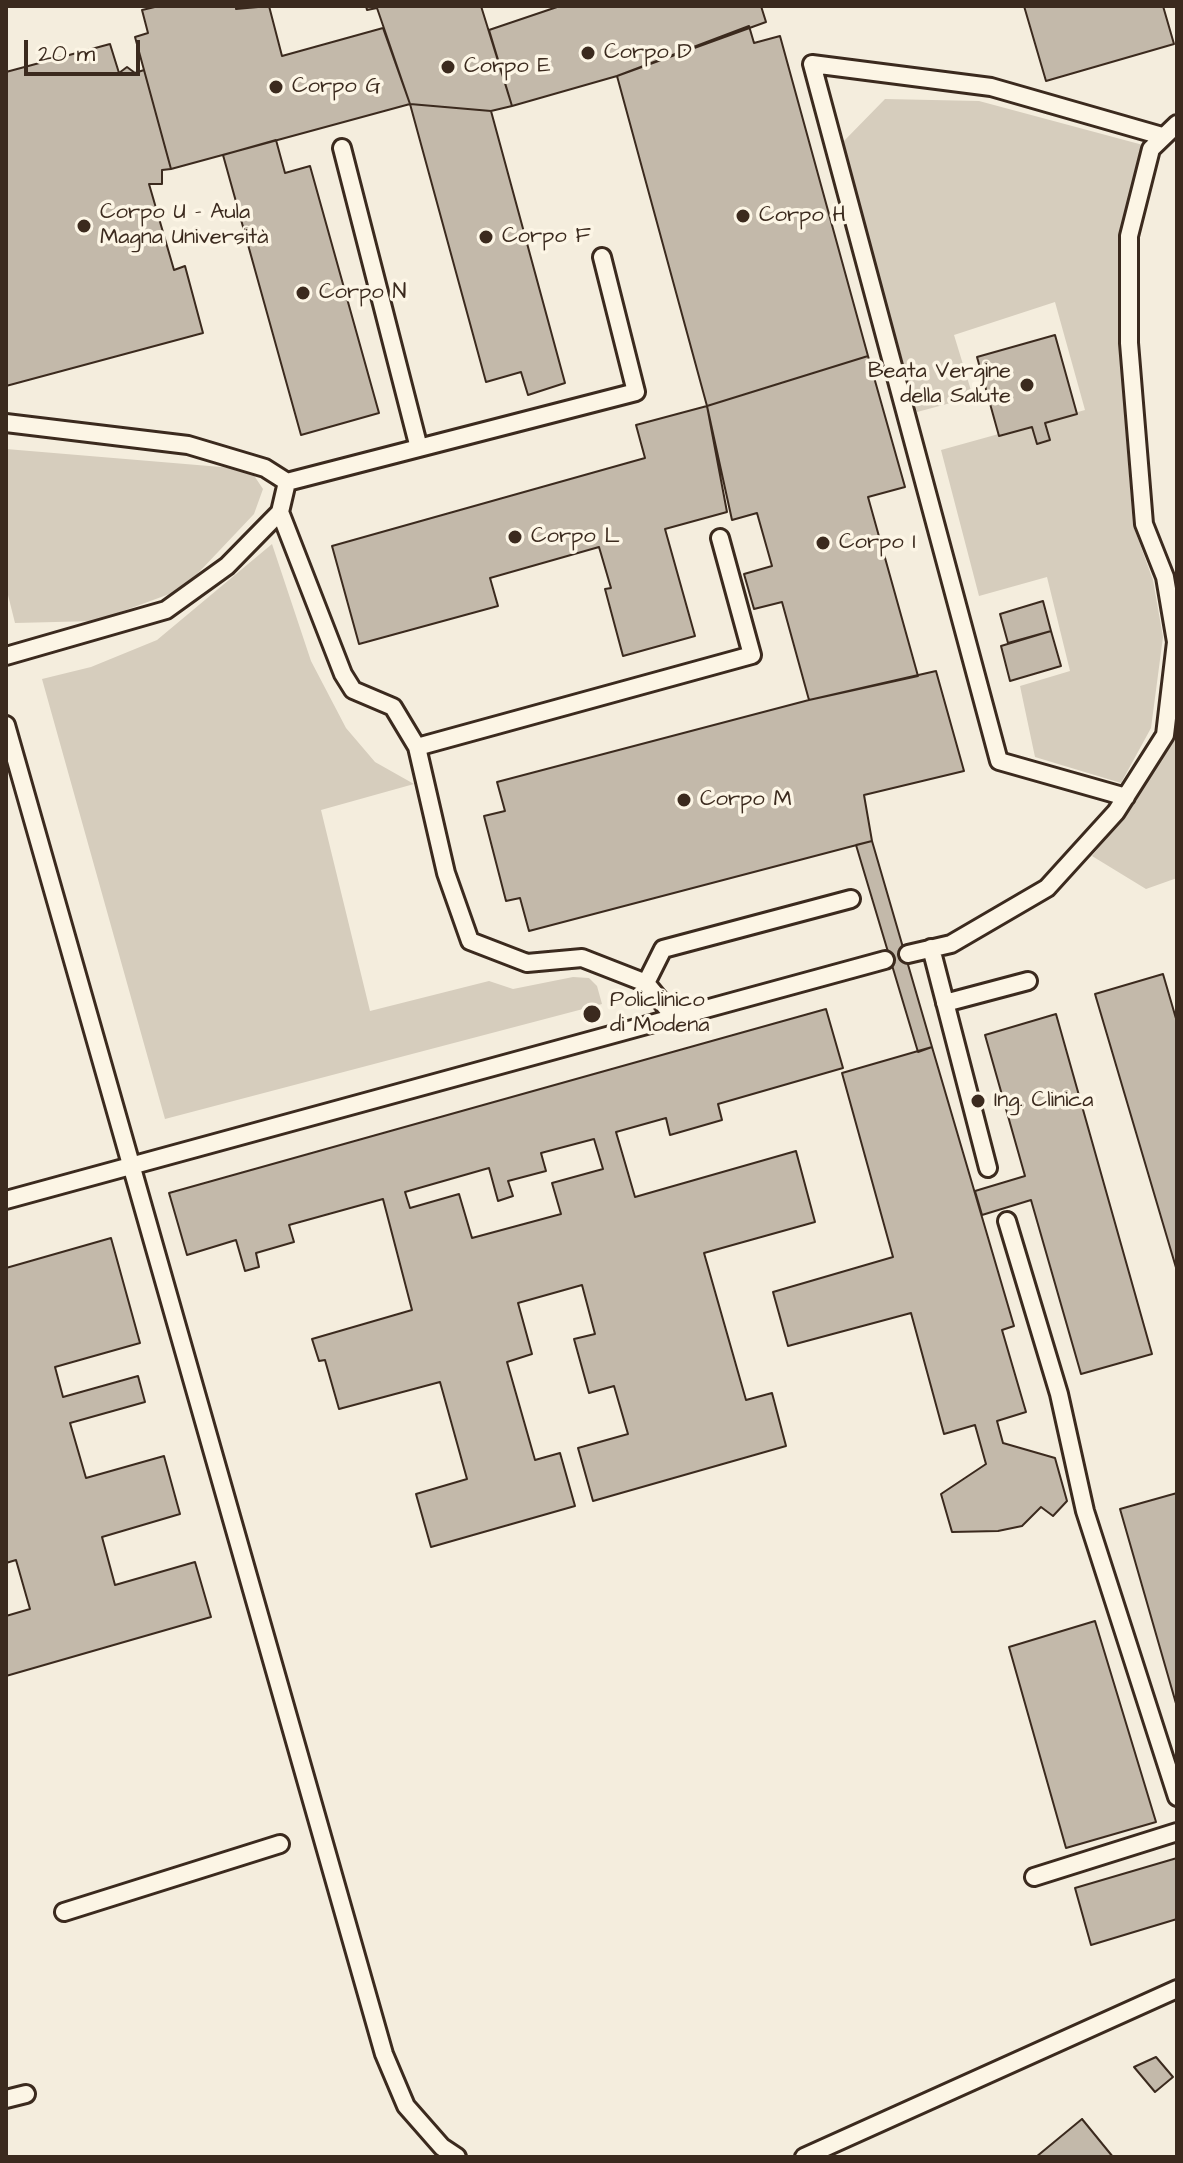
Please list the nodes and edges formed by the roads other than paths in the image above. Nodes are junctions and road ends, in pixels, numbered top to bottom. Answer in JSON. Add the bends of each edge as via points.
{"nodes":[{"id":1,"x":1177,"y":124,"type":"edge"},
{"id":2,"x":1162,"y":136,"type":"junction"},
{"id":3,"x":342,"y":148,"type":"dead end"},
{"id":4,"x":602,"y":257,"type":"dead end"},
{"id":5,"x":6,"y":423,"type":"edge"},
{"id":6,"x":419,"y":448,"type":"junction"},
{"id":7,"x":287,"y":482,"type":"junction"},
{"id":8,"x":280,"y":512,"type":"junction"},
{"id":9,"x":720,"y":538,"type":"dead end"},
{"id":10,"x":1176,"y":643,"type":"edge"},
{"id":11,"x":6,"y":656,"type":"edge"},
{"id":12,"x":6,"y":725,"type":"edge"},
{"id":13,"x":417,"y":747,"type":"junction"},
{"id":14,"x":1126,"y":797,"type":"junction"},
{"id":15,"x":851,"y":899,"type":"dead end"},
{"id":16,"x":931,"y":948,"type":"junction"},
{"id":17,"x":908,"y":954,"type":"dead end"},
{"id":18,"x":885,"y":960,"type":"dead end"},
{"id":19,"x":1028,"y":981,"type":"dead end"},
{"id":20,"x":646,"y":983,"type":"junction"},
{"id":21,"x":945,"y":1003,"type":"junction"},
{"id":22,"x":674,"y":1017,"type":"junction"},
{"id":23,"x":131,"y":1164,"type":"junction"},
{"id":24,"x":988,"y":1168,"type":"dead end"},
{"id":25,"x":6,"y":1200,"type":"edge"},
{"id":26,"x":1007,"y":1221,"type":"dead end"},
{"id":27,"x":1177,"y":1797,"type":"edge"},
{"id":28,"x":1177,"y":1832,"type":"edge"},
{"id":29,"x":280,"y":1844,"type":"dead end"},
{"id":30,"x":1034,"y":1877,"type":"dead end"},
{"id":31,"x":64,"y":1912,"type":"dead end"},
{"id":32,"x":1177,"y":1989,"type":"edge"},
{"id":33,"x":26,"y":2094,"type":"dead end"},
{"id":34,"x":6,"y":2099,"type":"edge"},
{"id":35,"x":457,"y":2157,"type":"edge"},
{"id":36,"x":804,"y":2157,"type":"edge"}],
"edges":[{"from":1,"to":2,"type":"lane"},
{"from":2,"to":10,"type":"lane","via":[[1151,149],[1129,236],[1129,343],[1144,524],[1165,577]]},
{"from":2,"to":14,"type":"lane","via":[[991,87],[812,64],[999,761]]},
{"from":3,"to":6,"type":"lane"},
{"from":4,"to":6,"type":"lane","via":[[636,392]]},
{"from":5,"to":7,"type":"lane","via":[[188,445],[265,468]]},
{"from":6,"to":7,"type":"lane"},
{"from":7,"to":8,"type":"lane"},
{"from":8,"to":11,"type":"lane","via":[[227,566],[166,610]]},
{"from":8,"to":13,"type":"lane","via":[[343,674],[353,690],[393,707]]},
{"from":9,"to":13,"type":"lane","via":[[752,655]]},
{"from":10,"to":14,"type":"lane","via":[[1165,735]]},
{"from":12,"to":23,"type":"lane"},
{"from":13,"to":20,"type":"lane","via":[[446,873],[470,941],[527,963],[582,958]]},
{"from":14,"to":16,"type":"lane","via":[[1047,888],[951,944]]},
{"from":15,"to":20,"type":"lane","via":[[663,949]]},
{"from":16,"to":17,"type":"lane"},
{"from":16,"to":21,"type":"lane"},
{"from":18,"to":22,"type":"lane"},
{"from":19,"to":21,"type":"lane"},
{"from":20,"to":22,"type":"lane"},
{"from":21,"to":24,"type":"lane"},
{"from":22,"to":23,"type":"lane"},
{"from":23,"to":25,"type":"lane"},
{"from":23,"to":35,"type":"lane","via":[[384,2054],[406,2106]]},
{"from":26,"to":27,"type":"lane","via":[[1059,1394],[1085,1511]]},
{"from":28,"to":30,"type":"lane"},
{"from":29,"to":31,"type":"lane"},
{"from":32,"to":36,"type":"lane"},
{"from":33,"to":34,"type":"lane"}]}
